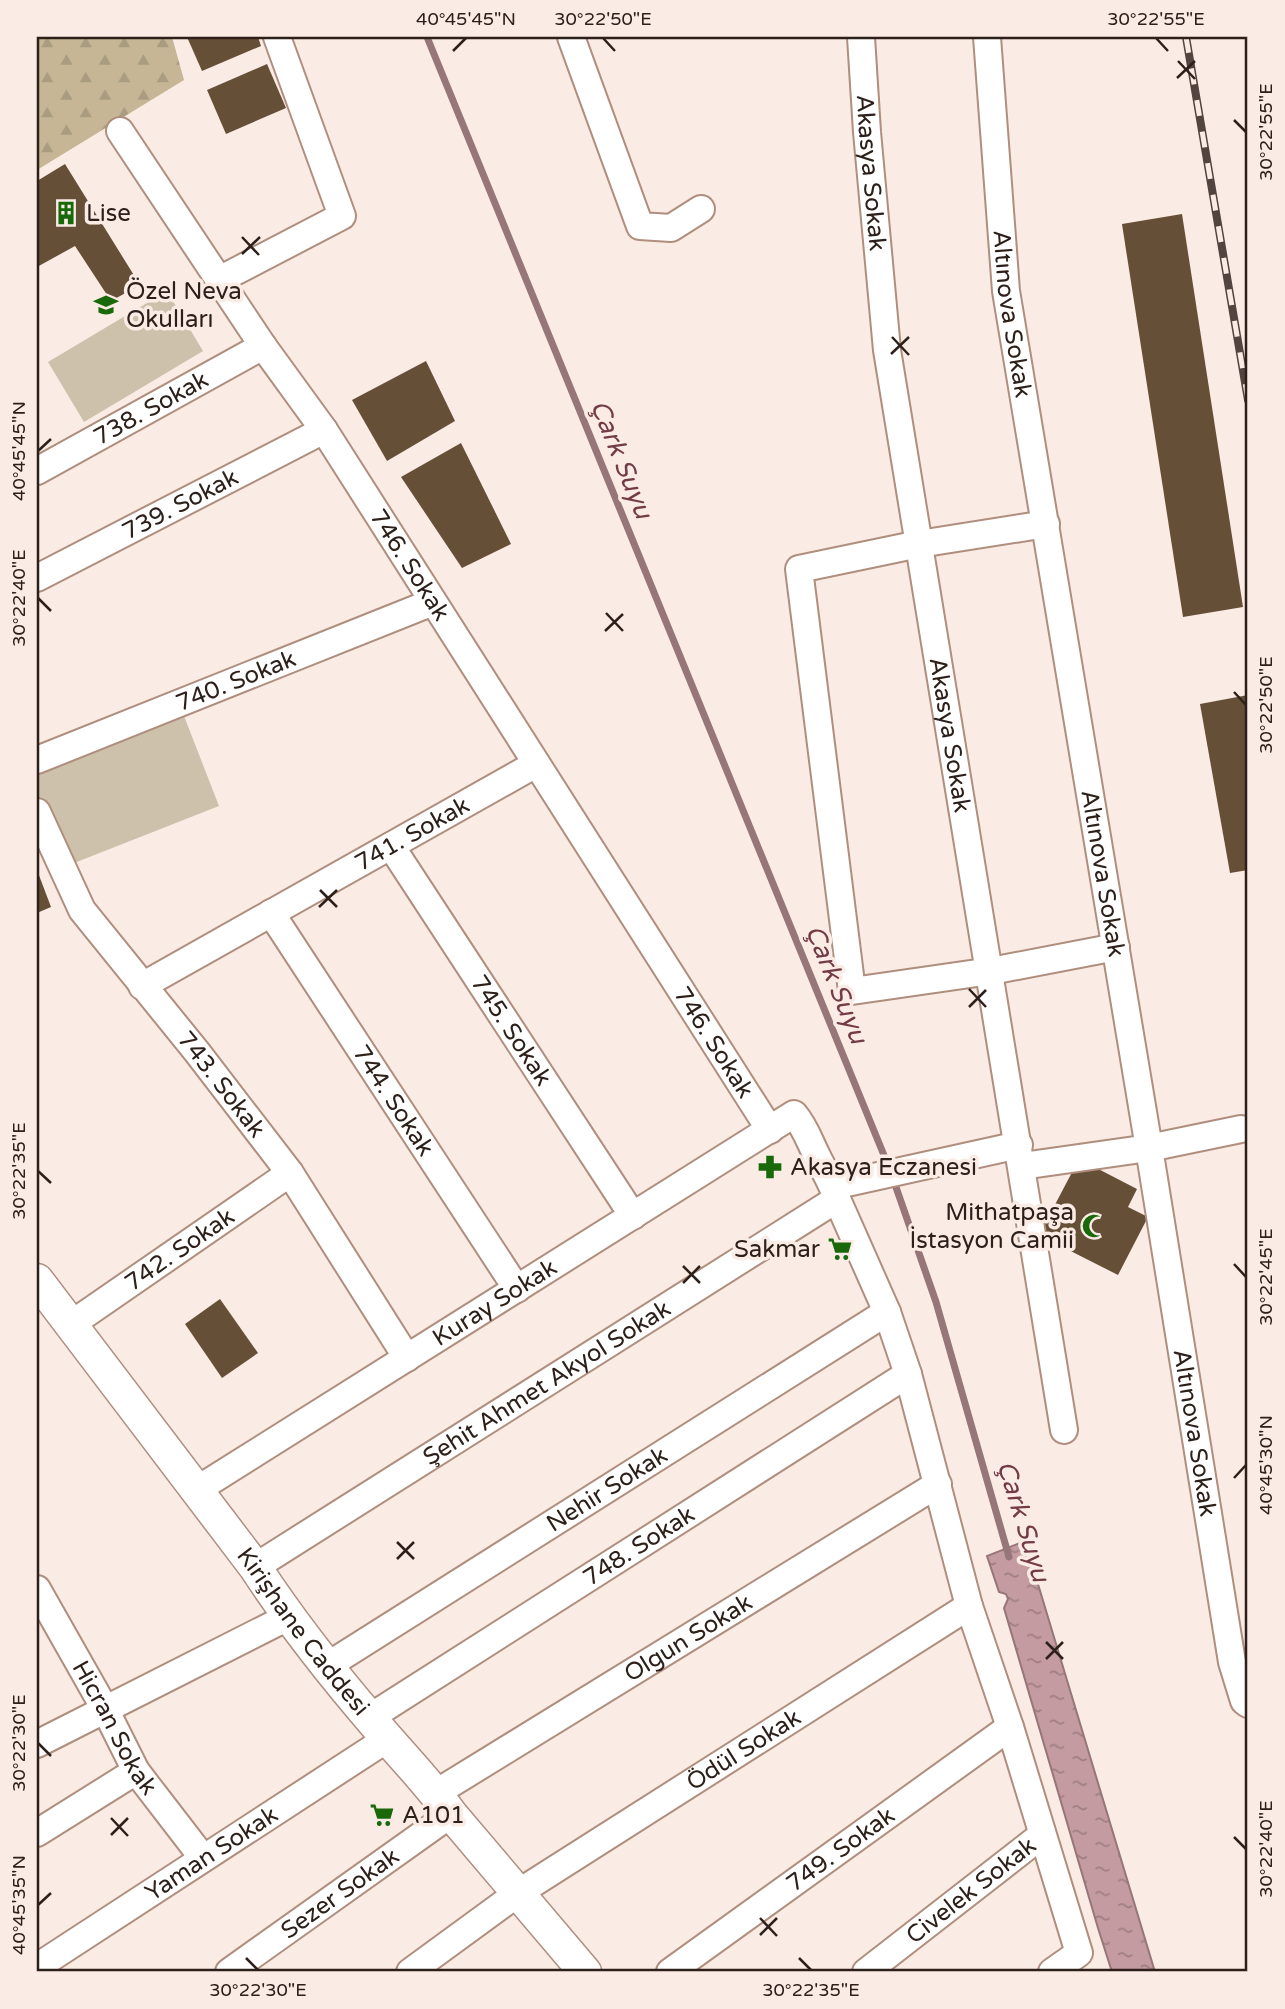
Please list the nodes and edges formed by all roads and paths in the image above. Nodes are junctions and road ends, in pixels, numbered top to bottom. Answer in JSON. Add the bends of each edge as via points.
{"nodes":[{"id":1,"x":277,"y":37,"type":"edge"},
{"id":2,"x":571,"y":37,"type":"edge"},
{"id":3,"x":861,"y":37,"type":"edge"},
{"id":4,"x":987,"y":37,"type":"edge"},
{"id":5,"x":120,"y":131,"type":"dead end"},
{"id":6,"x":701,"y":209,"type":"dead end"},
{"id":7,"x":221,"y":279,"type":"junction"},
{"id":8,"x":263,"y":346,"type":"junction"},
{"id":9,"x":324,"y":430,"type":"junction"},
{"id":10,"x":37,"y":471,"type":"edge"},
{"id":11,"x":1046,"y":524,"type":"junction"},
{"id":12,"x":919,"y":544,"type":"junction"},
{"id":13,"x":37,"y":578,"type":"edge"},
{"id":14,"x":433,"y":602,"type":"junction"},
{"id":15,"x":37,"y":760,"type":"edge"},
{"id":16,"x":537,"y":764,"type":"junction"},
{"id":17,"x":37,"y":812,"type":"edge"},
{"id":18,"x":391,"y":846,"type":"junction"},
{"id":19,"x":271,"y":913,"type":"junction"},
{"id":20,"x":1116,"y":947,"type":"junction"},
{"id":21,"x":991,"y":971,"type":"junction"},
{"id":22,"x":142,"y":986,"type":"junction"},
{"id":23,"x":1241,"y":1129,"type":"dead end"},
{"id":24,"x":771,"y":1130,"type":"junction"},
{"id":25,"x":1149,"y":1148,"type":"junction"},
{"id":26,"x":1021,"y":1156,"type":"junction"},
{"id":27,"x":290,"y":1174,"type":"junction"},
{"id":28,"x":840,"y":1189,"type":"junction"},
{"id":29,"x":633,"y":1216,"type":"junction"},
{"id":30,"x":37,"y":1280,"type":"edge"},
{"id":31,"x":517,"y":1289,"type":"junction"},
{"id":32,"x":887,"y":1312,"type":"junction"},
{"id":33,"x":70,"y":1325,"type":"junction"},
{"id":34,"x":407,"y":1358,"type":"junction"},
{"id":35,"x":908,"y":1374,"type":"junction"},
{"id":36,"x":1064,"y":1430,"type":"dead end"},
{"id":37,"x":938,"y":1484,"type":"junction"},
{"id":38,"x":195,"y":1491,"type":"junction"},
{"id":39,"x":255,"y":1567,"type":"junction"},
{"id":40,"x":37,"y":1589,"type":"edge"},
{"id":41,"x":970,"y":1606,"type":"junction"},
{"id":42,"x":288,"y":1617,"type":"junction"},
{"id":43,"x":327,"y":1666,"type":"junction"},
{"id":44,"x":1248,"y":1704,"type":"edge"},
{"id":45,"x":106,"y":1709,"type":"junction"},
{"id":46,"x":1010,"y":1727,"type":"junction"},
{"id":47,"x":378,"y":1728,"type":"junction"},
{"id":48,"x":37,"y":1744,"type":"edge"},
{"id":49,"x":136,"y":1771,"type":"junction"},
{"id":50,"x":444,"y":1803,"type":"junction"},
{"id":51,"x":37,"y":1833,"type":"edge"},
{"id":52,"x":1042,"y":1835,"type":"junction"},
{"id":53,"x":203,"y":1858,"type":"junction"},
{"id":54,"x":518,"y":1893,"type":"junction"},
{"id":55,"x":37,"y":1967,"type":"edge"},
{"id":56,"x":229,"y":1972,"type":"edge"},
{"id":57,"x":410,"y":1972,"type":"edge"},
{"id":58,"x":585,"y":1972,"type":"edge"},
{"id":59,"x":670,"y":1972,"type":"edge"},
{"id":60,"x":866,"y":1972,"type":"edge"},
{"id":61,"x":1052,"y":1972,"type":"edge"}],
"edges":[{"from":1,"to":7,"type":"street","via":[[342,216]]},
{"from":2,"to":6,"type":"street","via":[[640,226],[671,228]]},
{"from":3,"to":12,"type":"street","name":"Akasya Sokak","via":[[887,350]]},
{"from":4,"to":11,"type":"street","name":"Altınova Sokak","via":[[1006,291]]},
{"from":5,"to":7,"type":"street","name":"746. Sokak"},
{"from":7,"to":8,"type":"street","name":"746. Sokak"},
{"from":8,"to":9,"type":"street","name":"746. Sokak"},
{"from":8,"to":10,"type":"street","name":"738. Sokak"},
{"from":9,"to":13,"type":"street","name":"739. Sokak"},
{"from":9,"to":14,"type":"street","name":"746. Sokak"},
{"from":11,"to":12,"type":"street"},
{"from":11,"to":20,"type":"street","name":"Altınova Sokak"},
{"from":12,"to":21,"type":"street","name":"Akasya Sokak"},
{"from":12,"to":21,"type":"street","via":[[799,569],[852,991]]},
{"from":14,"to":15,"type":"street","name":"740. Sokak"},
{"from":14,"to":16,"type":"street","name":"746. Sokak"},
{"from":16,"to":18,"type":"street","name":"741. Sokak"},
{"from":16,"to":24,"type":"street","name":"746. Sokak"},
{"from":17,"to":22,"type":"street","name":"743. Sokak","via":[[82,910]]},
{"from":18,"to":19,"type":"street","name":"741. Sokak"},
{"from":18,"to":29,"type":"street","name":"745. Sokak"},
{"from":19,"to":22,"type":"street","name":"741. Sokak"},
{"from":19,"to":31,"type":"street","name":"744. Sokak"},
{"from":20,"to":21,"type":"street"},
{"from":20,"to":25,"type":"street","name":"Altınova Sokak"},
{"from":21,"to":26,"type":"street","name":"Akasya Sokak"},
{"from":22,"to":27,"type":"street","name":"743. Sokak"},
{"from":23,"to":25,"type":"street","name":"Şehit Ahmet Akyol Sokak"},
{"from":24,"to":28,"type":"street","name":"Kuray Sokak","via":[[794,1114]]},
{"from":24,"to":29,"type":"street","name":"Kuray Sokak"},
{"from":25,"to":26,"type":"street","name":"Şehit Ahmet Akyol Sokak"},
{"from":25,"to":44,"type":"street","name":"Altınova Sokak","via":[[1232,1662]]},
{"from":26,"to":28,"type":"street","name":"Şehit Ahmet Akyol Sokak","via":[[910,1167]]},
{"from":26,"to":36,"type":"street","name":"Akasya Sokak"},
{"from":27,"to":33,"type":"street","name":"742. Sokak"},
{"from":27,"to":34,"type":"street","name":"743. Sokak"},
{"from":28,"to":32,"type":"street"},
{"from":28,"to":39,"type":"street","name":"Şehit Ahmet Akyol Sokak"},
{"from":29,"to":31,"type":"street","name":"Kuray Sokak"},
{"from":30,"to":33,"type":"street","name":"Kirişhane Caddesi"},
{"from":31,"to":34,"type":"street","name":"Kuray Sokak"},
{"from":32,"to":35,"type":"street"},
{"from":32,"to":43,"type":"street","name":"Nehir Sokak"},
{"from":33,"to":38,"type":"street","name":"Kirişhane Caddesi"},
{"from":34,"to":38,"type":"street","name":"Kuray Sokak"},
{"from":35,"to":37,"type":"street"},
{"from":35,"to":47,"type":"street","name":"748. Sokak"},
{"from":37,"to":41,"type":"street"},
{"from":37,"to":50,"type":"street","name":"Olgun Sokak"},
{"from":38,"to":39,"type":"street","name":"Kirişhane Caddesi"},
{"from":39,"to":42,"type":"street","name":"Kirişhane Caddesi"},
{"from":40,"to":45,"type":"street","name":"Hicran Sokak"},
{"from":41,"to":46,"type":"street"},
{"from":41,"to":54,"type":"street","name":"Ödül Sokak"},
{"from":42,"to":43,"type":"street","name":"Kirişhane Caddesi"},
{"from":42,"to":45,"type":"street"},
{"from":43,"to":47,"type":"street","name":"Kirişhane Caddesi"},
{"from":45,"to":48,"type":"street"},
{"from":45,"to":49,"type":"street","name":"Hicran Sokak"},
{"from":46,"to":52,"type":"street"},
{"from":46,"to":59,"type":"street","name":"749. Sokak"},
{"from":47,"to":50,"type":"street","name":"Kirişhane Caddesi"},
{"from":47,"to":53,"type":"street","name":"Yaman Sokak"},
{"from":49,"to":51,"type":"street"},
{"from":49,"to":53,"type":"street","name":"Hicran Sokak"},
{"from":50,"to":54,"type":"street","name":"Kirişhane Caddesi"},
{"from":50,"to":56,"type":"street","name":"Sezer Sokak"},
{"from":52,"to":60,"type":"street","name":"Civelek Sokak"},
{"from":52,"to":61,"type":"street","via":[[1079,1953]]},
{"from":53,"to":55,"type":"street","name":"Yaman Sokak"},
{"from":54,"to":57,"type":"street","name":"Ödül Sokak"},
{"from":54,"to":58,"type":"street","name":"Kirişhane Caddesi"}]}
